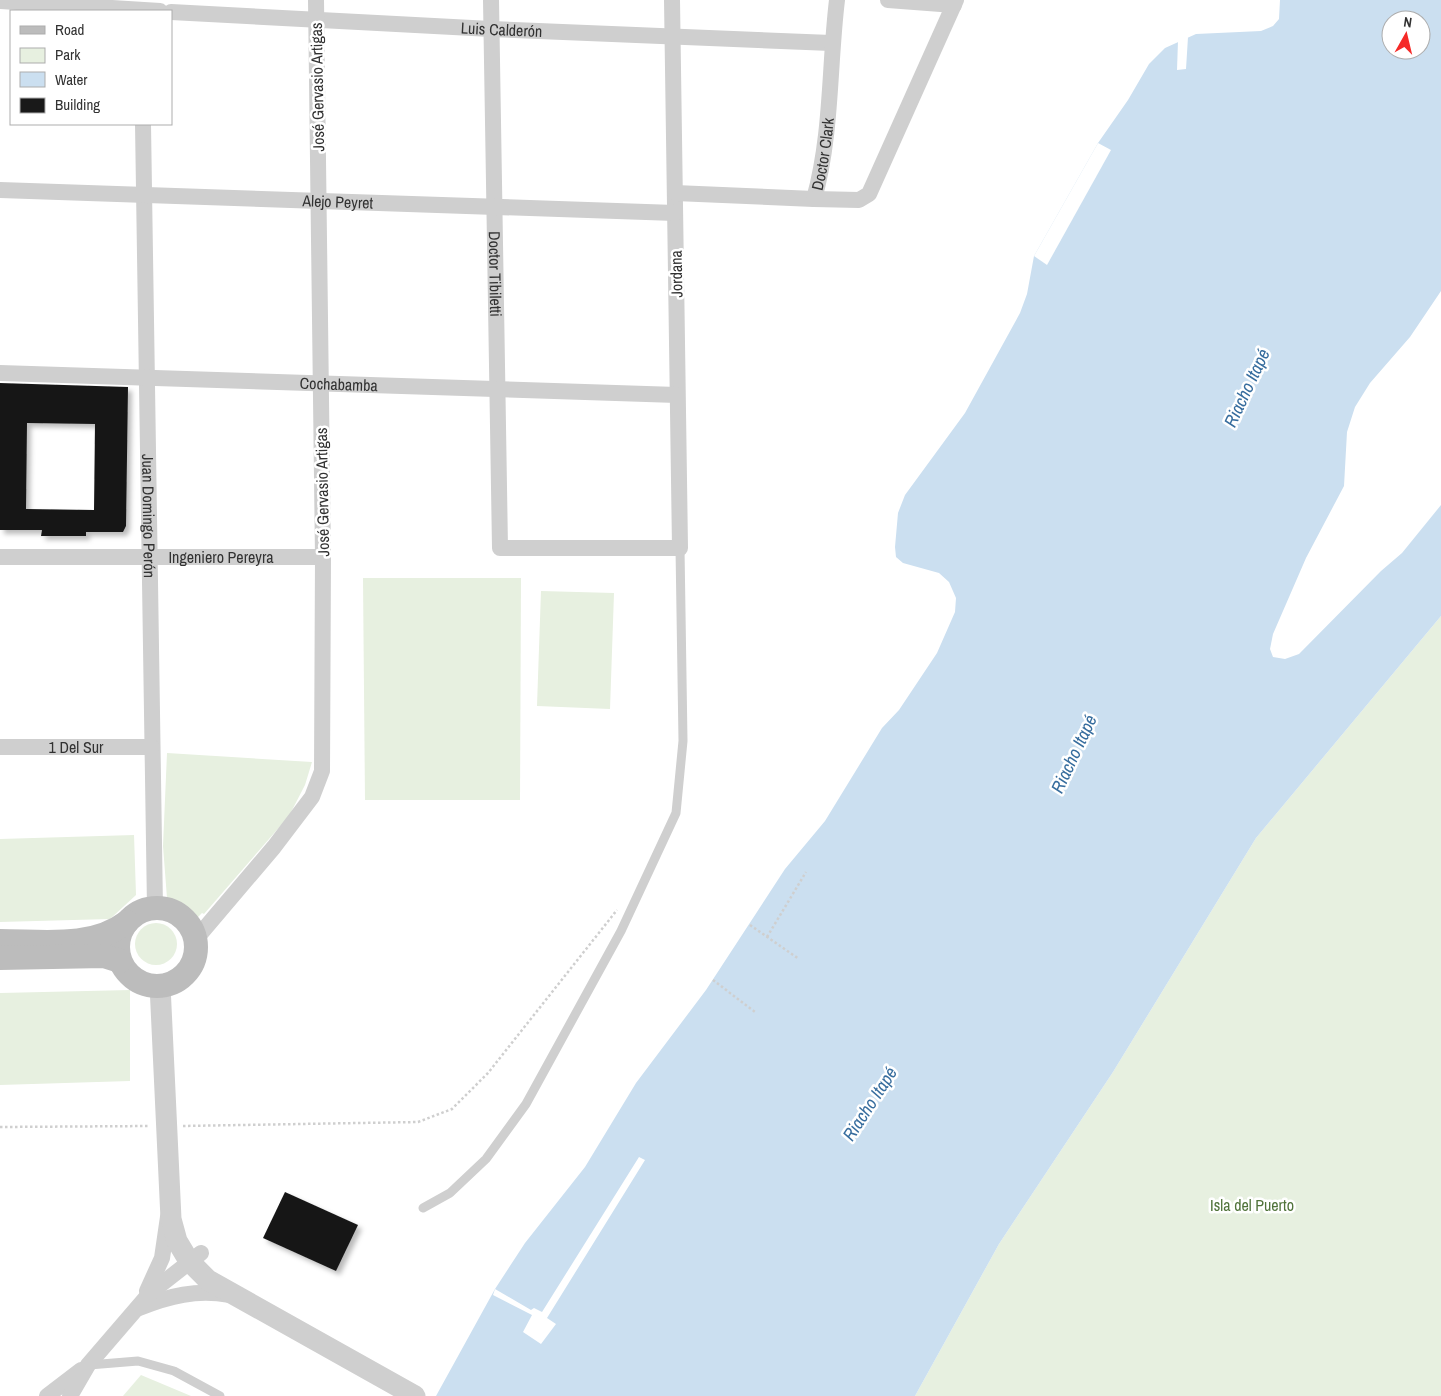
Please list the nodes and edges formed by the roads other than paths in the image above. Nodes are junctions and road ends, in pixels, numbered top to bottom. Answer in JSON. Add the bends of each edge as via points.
{"nodes":[{"id":1,"x":316,"y":0,"type":"edge"},
{"id":2,"x":491,"y":0,"type":"edge"},
{"id":3,"x":672,"y":0,"type":"edge"},
{"id":4,"x":837,"y":0,"type":"edge"},
{"id":5,"x":888,"y":0,"type":"edge"},
{"id":6,"x":0,"y":1,"type":"edge"},
{"id":7,"x":955,"y":3,"type":"edge"},
{"id":8,"x":141,"y":7,"type":"edge"},
{"id":9,"x":155,"y":10,"type":"edge"},
{"id":10,"x":172,"y":12,"type":"edge"},
{"id":11,"x":316,"y":20,"type":"junction"},
{"id":12,"x":492,"y":29,"type":"junction"},
{"id":13,"x":672,"y":38,"type":"junction"},
{"id":14,"x":831,"y":44,"type":"junction"},
{"id":15,"x":143,"y":125,"type":"edge"},
{"id":16,"x":0,"y":190,"type":"edge"},
{"id":17,"x":674,"y":193,"type":"junction"},
{"id":18,"x":144,"y":195,"type":"junction"},
{"id":19,"x":814,"y":199,"type":"junction"},
{"id":20,"x":318,"y":200,"type":"junction"},
{"id":21,"x":494,"y":206,"type":"junction"},
{"id":22,"x":675,"y":212,"type":"junction"},
{"id":23,"x":0,"y":372,"type":"edge"},
{"id":24,"x":147,"y":377,"type":"junction"},
{"id":25,"x":321,"y":383,"type":"junction"},
{"id":26,"x":497,"y":389,"type":"junction"},
{"id":27,"x":677,"y":394,"type":"junction"},
{"id":28,"x":680,"y":548,"type":"junction"},
{"id":29,"x":0,"y":557,"type":"edge"},
{"id":30,"x":324,"y":557,"type":"junction"},
{"id":31,"x":150,"y":558,"type":"junction"},
{"id":32,"x":0,"y":747,"type":"edge"},
{"id":33,"x":151,"y":747,"type":"junction"},
{"id":34,"x":155,"y":908,"type":"junction"},
{"id":35,"x":127,"y":922,"type":"junction"},
{"id":36,"x":195,"y":940,"type":"junction"},
{"id":37,"x":0,"y":941,"type":"edge"},
{"id":38,"x":0,"y":958,"type":"edge"},
{"id":39,"x":120,"y":961,"type":"junction"},
{"id":40,"x":166,"y":984,"type":"junction"},
{"id":41,"x":172,"y":1126,"type":"junction"},
{"id":42,"x":168,"y":1195,"type":"junction"},
{"id":43,"x":423,"y":1208,"type":"dead end"},
{"id":44,"x":195,"y":1257,"type":"junction"},
{"id":45,"x":241,"y":1298,"type":"junction"},
{"id":46,"x":138,"y":1307,"type":"junction"},
{"id":47,"x":88,"y":1365,"type":"junction"},
{"id":48,"x":47,"y":1396,"type":"edge"},
{"id":49,"x":70,"y":1396,"type":"edge"},
{"id":50,"x":220,"y":1396,"type":"edge"},
{"id":51,"x":415,"y":1396,"type":"edge"}],
"edges":[{"from":1,"to":11,"type":"street","name":"José Gervasio Artigas"},
{"from":2,"to":12,"type":"street","name":"Doctor Tibiletti"},
{"from":3,"to":13,"type":"street","name":"Jordana"},
{"from":4,"to":14,"type":"street","name":"Doctor Clark"},
{"from":5,"to":7,"type":"street"},
{"from":6,"to":8,"type":"street"},
{"from":7,"to":19,"type":"street","via":[[869,194],[859,200]]},
{"from":8,"to":9,"type":"street"},
{"from":10,"to":11,"type":"street","name":"Luis Calderón"},
{"from":11,"to":12,"type":"street","name":"Luis Calderón"},
{"from":11,"to":20,"type":"street","name":"José Gervasio Artigas"},
{"from":12,"to":13,"type":"street","name":"Luis Calderón"},
{"from":12,"to":21,"type":"street","name":"Doctor Tibiletti"},
{"from":13,"to":14,"type":"street","name":"Luis Calderón"},
{"from":13,"to":17,"type":"street","name":"Jordana"},
{"from":14,"to":19,"type":"street","name":"Doctor Clark","via":[[823,167]]},
{"from":15,"to":18,"type":"street","name":"Juan Domingo Perón"},
{"from":16,"to":18,"type":"street","name":"Alejo Peyret"},
{"from":17,"to":19,"type":"street","name":"Doctor Clark"},
{"from":17,"to":22,"type":"street","name":"Jordana"},
{"from":18,"to":20,"type":"street","name":"Alejo Peyret"},
{"from":18,"to":24,"type":"street","name":"Juan Domingo Perón"},
{"from":20,"to":21,"type":"street","name":"Alejo Peyret"},
{"from":20,"to":25,"type":"street","name":"José Gervasio Artigas"},
{"from":21,"to":22,"type":"street","name":"Alejo Peyret"},
{"from":21,"to":26,"type":"street","name":"Doctor Tibiletti"},
{"from":22,"to":27,"type":"street","name":"Jordana"},
{"from":23,"to":24,"type":"street","name":"Cochabamba"},
{"from":24,"to":25,"type":"street","name":"Cochabamba"},
{"from":24,"to":31,"type":"street","name":"Juan Domingo Perón"},
{"from":25,"to":26,"type":"street","name":"Cochabamba"},
{"from":25,"to":30,"type":"street","name":"José Gervasio Artigas"},
{"from":26,"to":27,"type":"street","name":"Cochabamba"},
{"from":26,"to":28,"type":"street","name":"Doctor Tibiletti","via":[[500,548]]},
{"from":27,"to":28,"type":"street","name":"Jordana"},
{"from":28,"to":43,"type":"lane","via":[[683,741],[676,813],[621,931],[526,1104],[486,1160],[450,1193]]},
{"from":29,"to":31,"type":"street","name":"Ingeniero Pereyra"},
{"from":30,"to":31,"type":"street","name":"Ingeniero Pereyra"},
{"from":30,"to":36,"type":"street","name":"José Gervasio Artigas","via":[[322,771],[312,797]]},
{"from":31,"to":33,"type":"street","name":"Juan Domingo Perón"},
{"from":32,"to":33,"type":"street","name":"1 Del Sur"},
{"from":33,"to":34,"type":"street","name":"Juan Domingo Perón"},
{"from":34,"to":35,"type":"main road","via":[[145,910]]},
{"from":34,"to":36,"type":"main road","via":[[166,909],[181,917]]},
{"from":35,"to":37,"type":"main road","via":[[94,940]]},
{"from":35,"to":39,"type":"main road","via":[[118,941]]},
{"from":36,"to":40,"type":"main road","via":[[191,965],[183,975]]},
{"from":38,"to":39,"type":"main road","via":[[104,956]]},
{"from":39,"to":40,"type":"main road","via":[[136,980]]},
{"from":40,"to":41,"type":"street"},
{"from":41,"to":42,"type":"street"},
{"from":41,"to":44,"type":"street"},
{"from":42,"to":44,"type":"street","via":[[177,1241]]},
{"from":42,"to":46,"type":"street","via":[[167,1232],[162,1258]]},
{"from":44,"to":45,"type":"street","via":[[208,1280]]},
{"from":44,"to":46,"type":"street","via":[[150,1293]]},
{"from":45,"to":46,"type":"street","via":[[200,1292],[164,1298]]},
{"from":45,"to":51,"type":"street"},
{"from":46,"to":47,"type":"street"},
{"from":47,"to":48,"type":"street"},
{"from":47,"to":49,"type":"street"},
{"from":47,"to":50,"type":"lane","via":[[138,1361],[174,1371]]}]}
